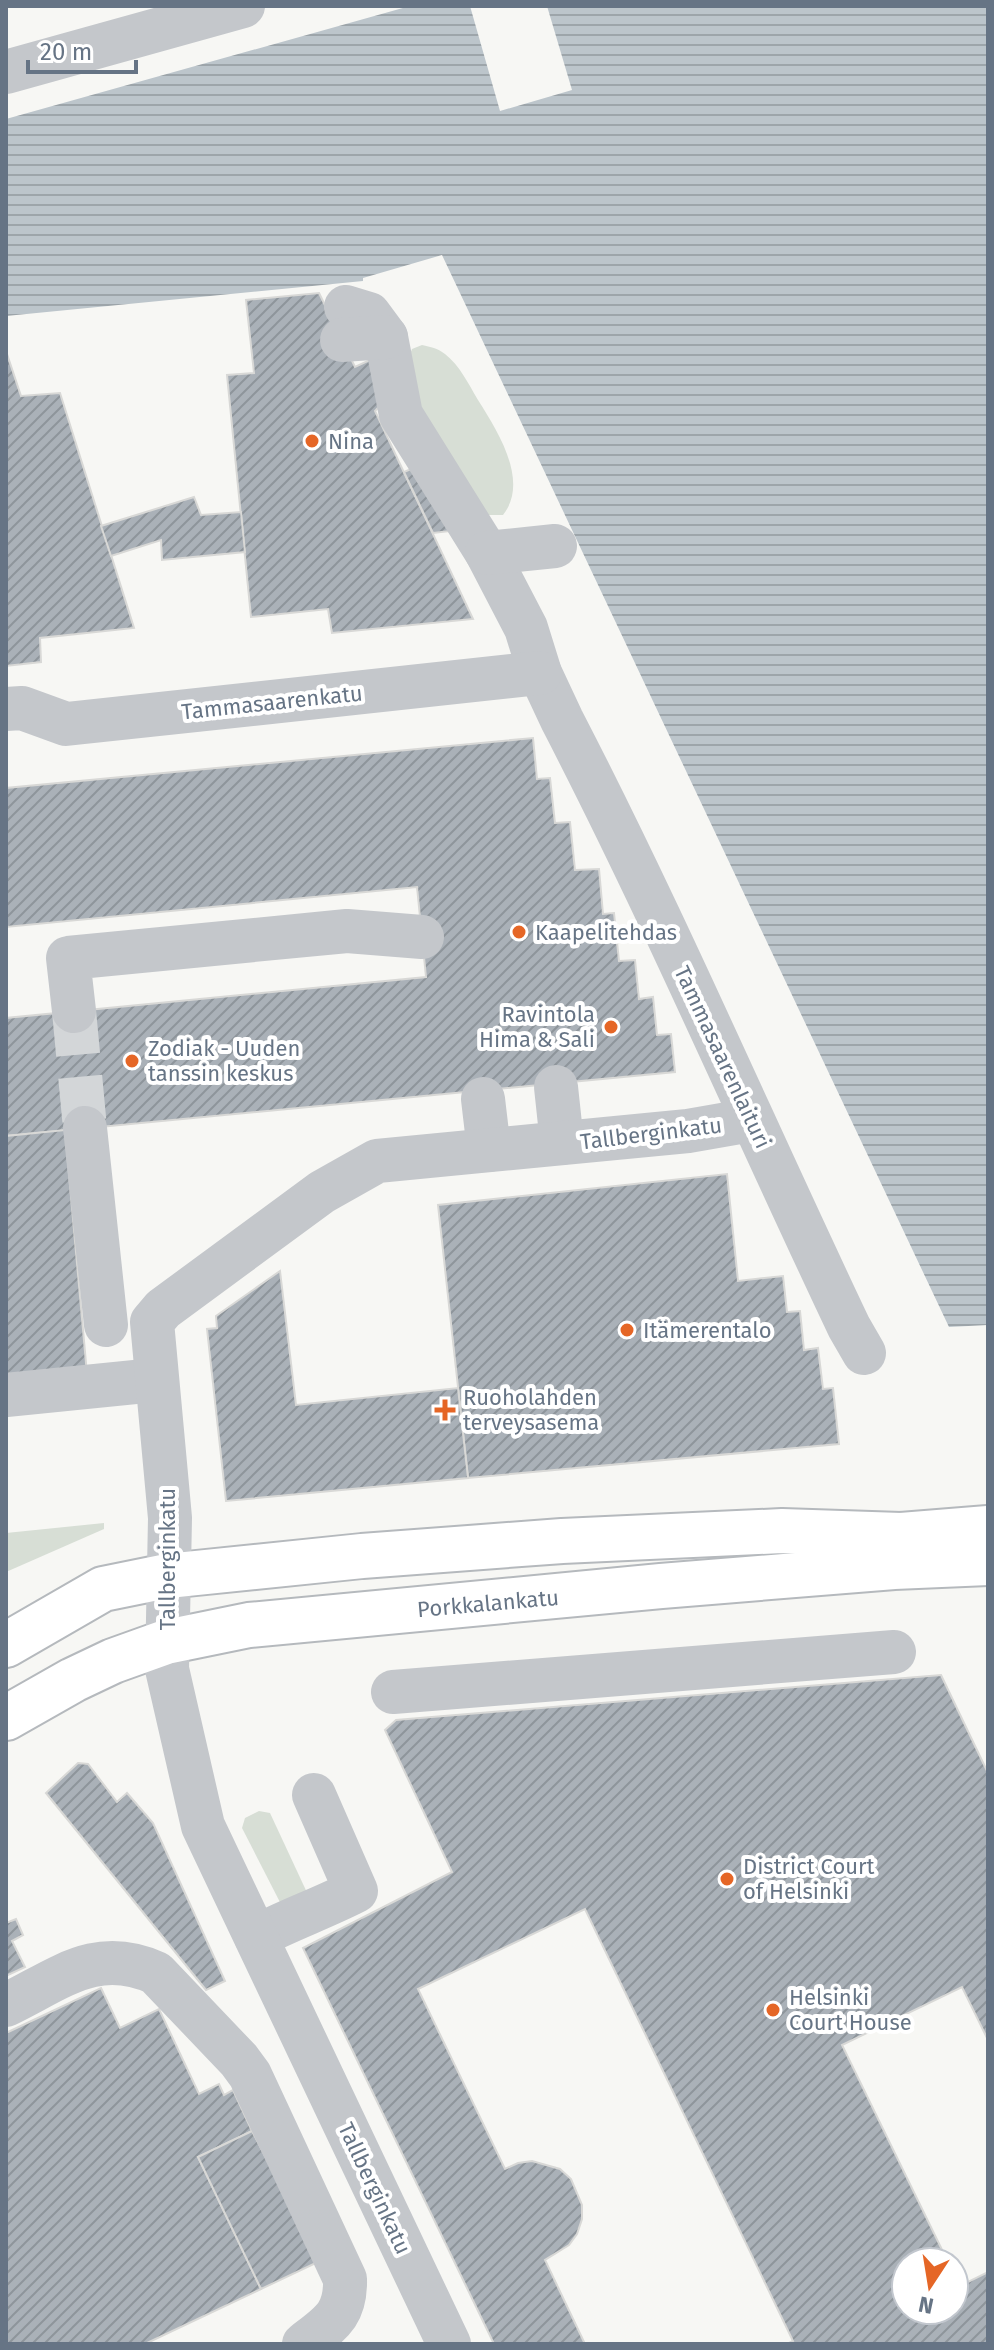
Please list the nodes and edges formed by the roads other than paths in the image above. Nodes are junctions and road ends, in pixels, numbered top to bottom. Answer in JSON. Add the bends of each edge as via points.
{"nodes":[{"id":1,"x":243,"y":6,"type":"edge"},
{"id":2,"x":6,"y":72,"type":"edge"},
{"id":3,"x":344,"y":323,"type":"dead end"},
{"id":4,"x":555,"y":546,"type":"dead end"},
{"id":5,"x":487,"y":553,"type":"junction"},
{"id":6,"x":540,"y":673,"type":"junction"},
{"id":7,"x":6,"y":709,"type":"edge"},
{"id":8,"x":422,"y":937,"type":"dead end"},
{"id":9,"x":74,"y":1011,"type":"tunnel mouth"},
{"id":10,"x":556,"y":1087,"type":"dead end"},
{"id":11,"x":483,"y":1099,"type":"dead end"},
{"id":12,"x":751,"y":1120,"type":"junction"},
{"id":13,"x":85,"y":1128,"type":"tunnel mouth"},
{"id":14,"x":562,"y":1143,"type":"junction"},
{"id":15,"x":489,"y":1150,"type":"junction"},
{"id":16,"x":152,"y":1322,"type":"junction"},
{"id":17,"x":864,"y":1353,"type":"dead end"},
{"id":18,"x":155,"y":1380,"type":"junction"},
{"id":19,"x":6,"y":1395,"type":"edge"},
{"id":20,"x":988,"y":1528,"type":"edge"},
{"id":21,"x":988,"y":1563,"type":"edge"},
{"id":22,"x":167,"y":1576,"type":"junction"},
{"id":23,"x":166,"y":1642,"type":"junction"},
{"id":24,"x":6,"y":1645,"type":"edge"},
{"id":25,"x":894,"y":1652,"type":"dead end"},
{"id":26,"x":393,"y":1692,"type":"dead end"},
{"id":27,"x":6,"y":1718,"type":"edge"},
{"id":28,"x":314,"y":1795,"type":"dead end"},
{"id":29,"x":256,"y":1937,"type":"junction"},
{"id":30,"x":6,"y":2005,"type":"edge"},
{"id":31,"x":304,"y":2344,"type":"edge"},
{"id":32,"x":449,"y":2344,"type":"edge"}],
"edges":[{"from":1,"to":2,"type":"street"},
{"from":3,"to":5,"type":"street","name":"Tammasaarenlaituri","via":[[386,337],[401,415]]},
{"from":4,"to":5,"type":"street"},
{"from":5,"to":6,"type":"street","name":"Tammasaarenlaituri","via":[[526,628]]},
{"from":6,"to":7,"type":"street","name":"Tammasaarenkatu","via":[[66,724],[22,708]]},
{"from":6,"to":12,"type":"street","name":"Tammasaarenlaituri"},
{"from":8,"to":9,"type":"street","via":[[347,931],[68,958]]},
{"from":10,"to":14,"type":"street"},
{"from":11,"to":15,"type":"street"},
{"from":12,"to":14,"type":"street","name":"Tallberginkatu"},
{"from":12,"to":17,"type":"street","name":"Tammasaarenlaituri"},
{"from":13,"to":16,"type":"street","via":[[94,1326]]},
{"from":14,"to":15,"type":"street","name":"Tallberginkatu"},
{"from":15,"to":16,"type":"street","name":"Tallberginkatu","via":[[377,1161],[322,1192]]},
{"from":16,"to":18,"type":"street","name":"Tallberginkatu"},
{"from":18,"to":19,"type":"street"},
{"from":18,"to":22,"type":"street","name":"Tallberginkatu","via":[[170,1518]]},
{"from":20,"to":22,"type":"main road","via":[[901,1535],[782,1531],[562,1541]]},
{"from":21,"to":23,"type":"main road","name":"Porkkalankatu","via":[[661,1586],[249,1625]]},
{"from":22,"to":23,"type":"street","name":"Tallberginkatu"},
{"from":22,"to":24,"type":"main road","via":[[103,1589]]},
{"from":23,"to":27,"type":"main road","name":"Porkkalankatu","via":[[99,1667]]},
{"from":23,"to":29,"type":"street","name":"Tallberginkatu","via":[[167,1669],[203,1826]]},
{"from":25,"to":26,"type":"street"},
{"from":28,"to":29,"type":"street","via":[[356,1891]]},
{"from":29,"to":32,"type":"street","name":"Tallberginkatu"},
{"from":30,"to":31,"type":"street","via":[[81,1968],[101,1962],[139,1965],[175,1991],[239,2060],[345,2279],[341,2311]]}]}
